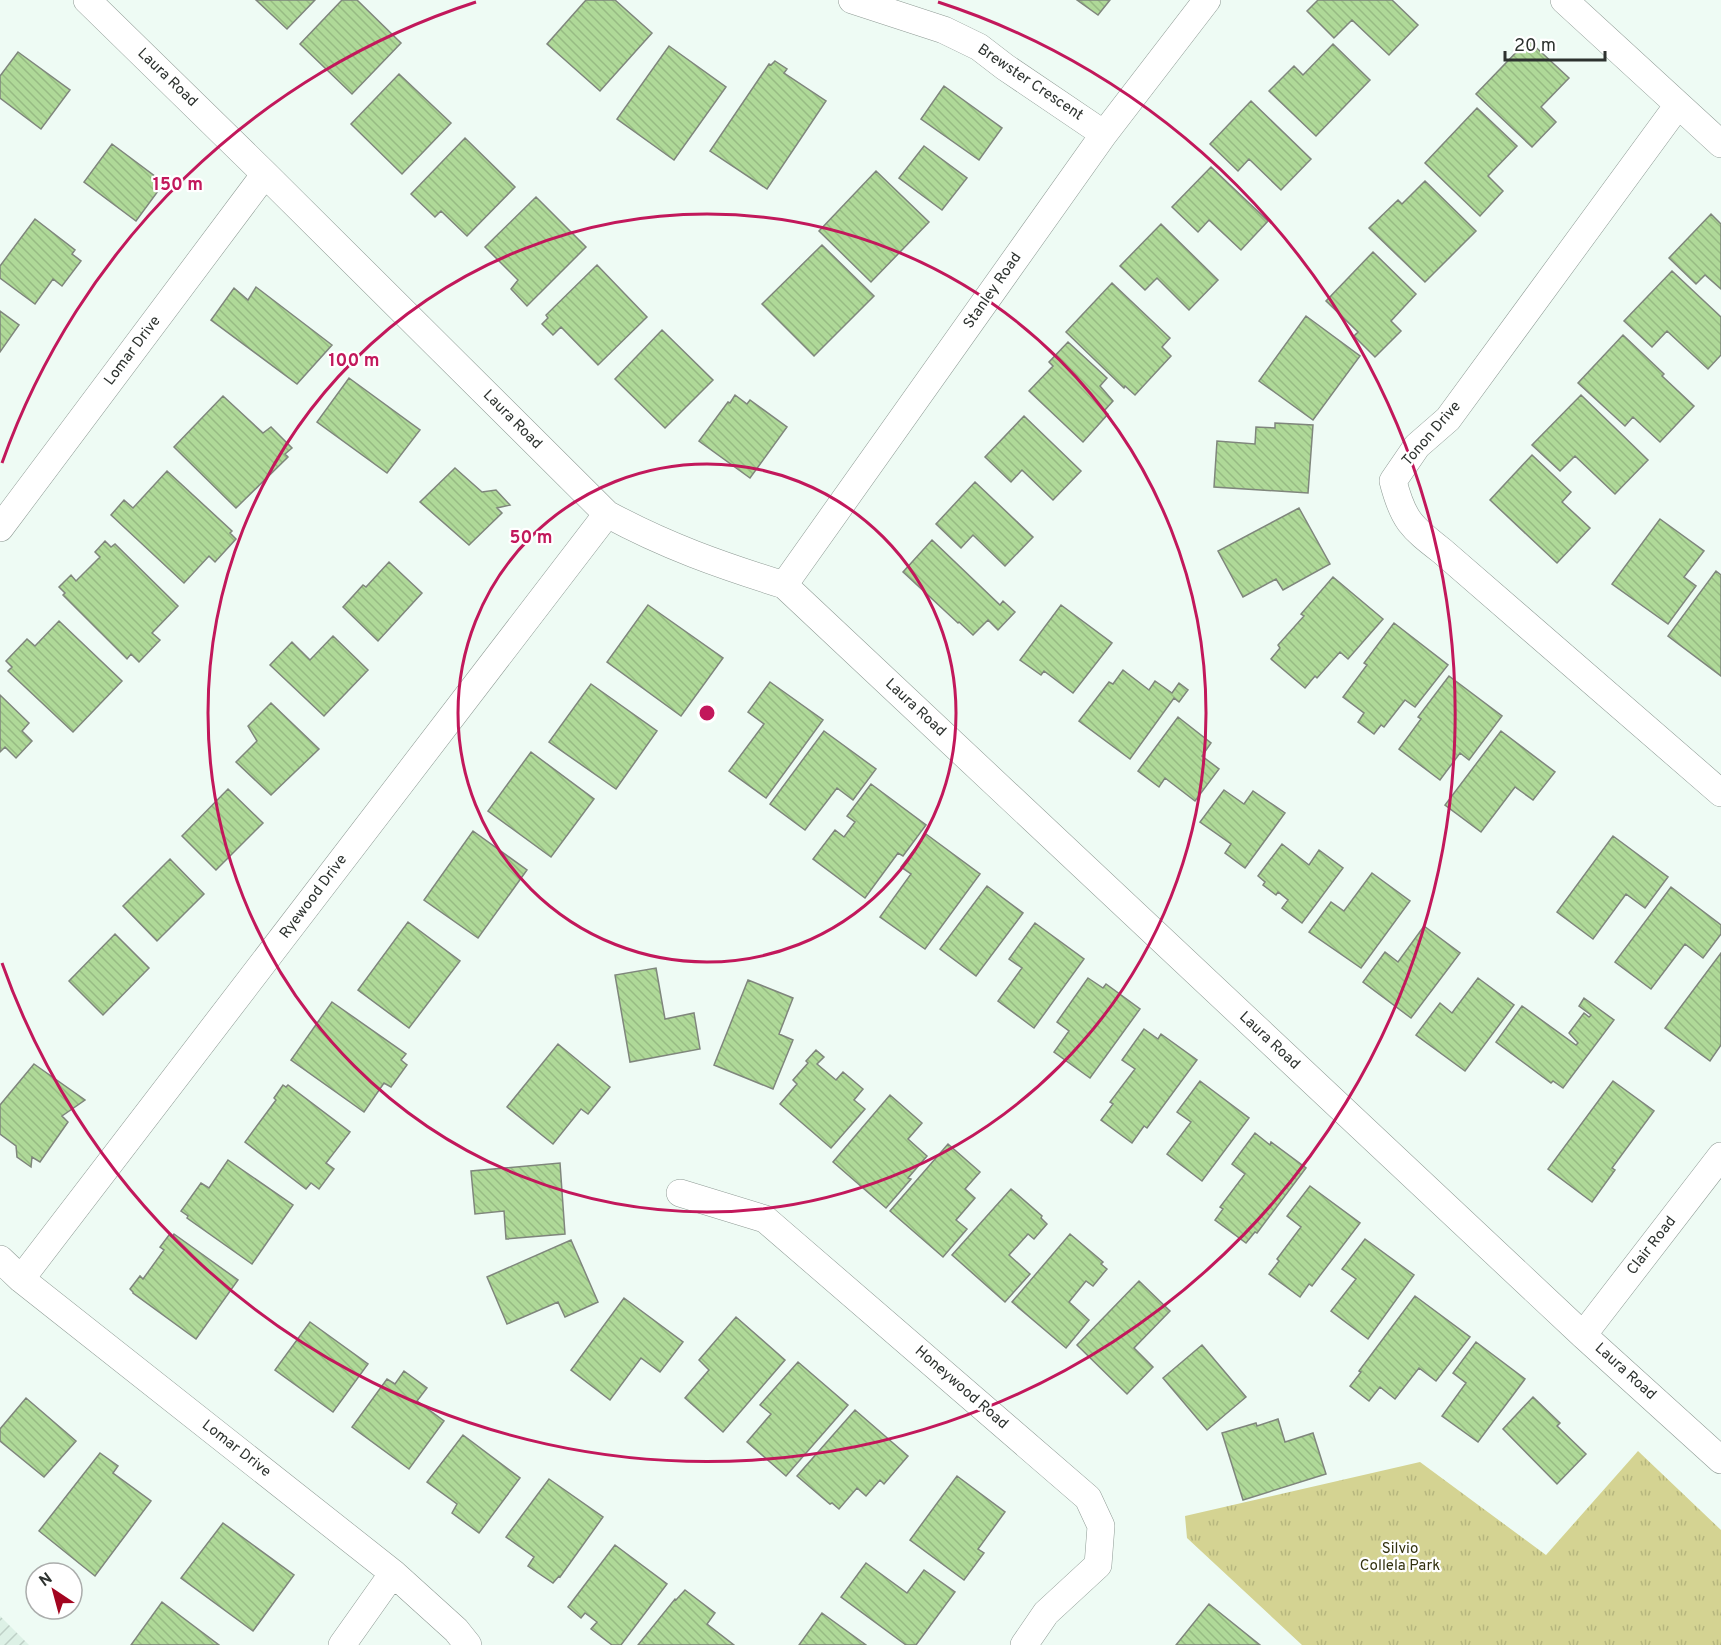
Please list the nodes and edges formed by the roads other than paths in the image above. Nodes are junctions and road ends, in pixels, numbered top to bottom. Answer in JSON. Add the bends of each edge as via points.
{"nodes":[{"id":1,"x":87,"y":0,"type":"edge"},
{"id":2,"x":852,"y":0,"type":"edge"},
{"id":3,"x":1208,"y":0,"type":"edge"},
{"id":4,"x":1564,"y":0,"type":"edge"},
{"id":5,"x":1678,"y":105,"type":"junction"},
{"id":6,"x":1104,"y":134,"type":"junction"},
{"id":7,"x":1721,"y":144,"type":"edge"},
{"id":8,"x":266,"y":174,"type":"junction"},
{"id":9,"x":607,"y":514,"type":"junction"},
{"id":10,"x":0,"y":528,"type":"edge"},
{"id":11,"x":784,"y":585,"type":"junction"},
{"id":12,"x":1721,"y":793,"type":"edge"},
{"id":13,"x":1721,"y":1156,"type":"edge"},
{"id":14,"x":680,"y":1193,"type":"dead end"},
{"id":15,"x":0,"y":1259,"type":"edge"},
{"id":16,"x":21,"y":1280,"type":"junction"},
{"id":17,"x":1583,"y":1335,"type":"junction"},
{"id":18,"x":1721,"y":1460,"type":"edge"},
{"id":19,"x":393,"y":1573,"type":"junction"},
{"id":20,"x":342,"y":1645,"type":"edge"},
{"id":21,"x":468,"y":1645,"type":"edge"},
{"id":22,"x":1024,"y":1645,"type":"edge"}],
"edges":[{"from":1,"to":8,"type":"street","name":"Laura Road"},
{"from":2,"to":6,"type":"street","name":"Brewster Crescent","via":[[944,30],[979,47]]},
{"from":3,"to":6,"type":"street","name":"Stanley Road"},
{"from":4,"to":5,"type":"street"},
{"from":5,"to":7,"type":"street"},
{"from":5,"to":12,"type":"street","name":"Tonon Drive","via":[[1448,419],[1418,446],[1394,481],[1400,508],[1417,532]]},
{"from":6,"to":11,"type":"street","name":"Stanley Road"},
{"from":8,"to":9,"type":"street","name":"Laura Road"},
{"from":8,"to":10,"type":"street","name":"Lomar Drive"},
{"from":9,"to":11,"type":"street","name":"Laura Road","via":[[706,560]]},
{"from":9,"to":16,"type":"street","name":"Ryewood Drive"},
{"from":11,"to":17,"type":"street","name":"Laura Road"},
{"from":13,"to":17,"type":"street","name":"Clair Road"},
{"from":14,"to":22,"type":"street","name":"Honeywood Road","via":[[765,1220],[1088,1498],[1101,1526],[1098,1565],[1046,1613]]},
{"from":15,"to":16,"type":"street","name":"Lomar Drive"},
{"from":16,"to":19,"type":"street","name":"Lomar Drive"},
{"from":17,"to":18,"type":"street","name":"Laura Road"},
{"from":19,"to":20,"type":"street"},
{"from":19,"to":21,"type":"street","name":"Lomar Drive"}]}
